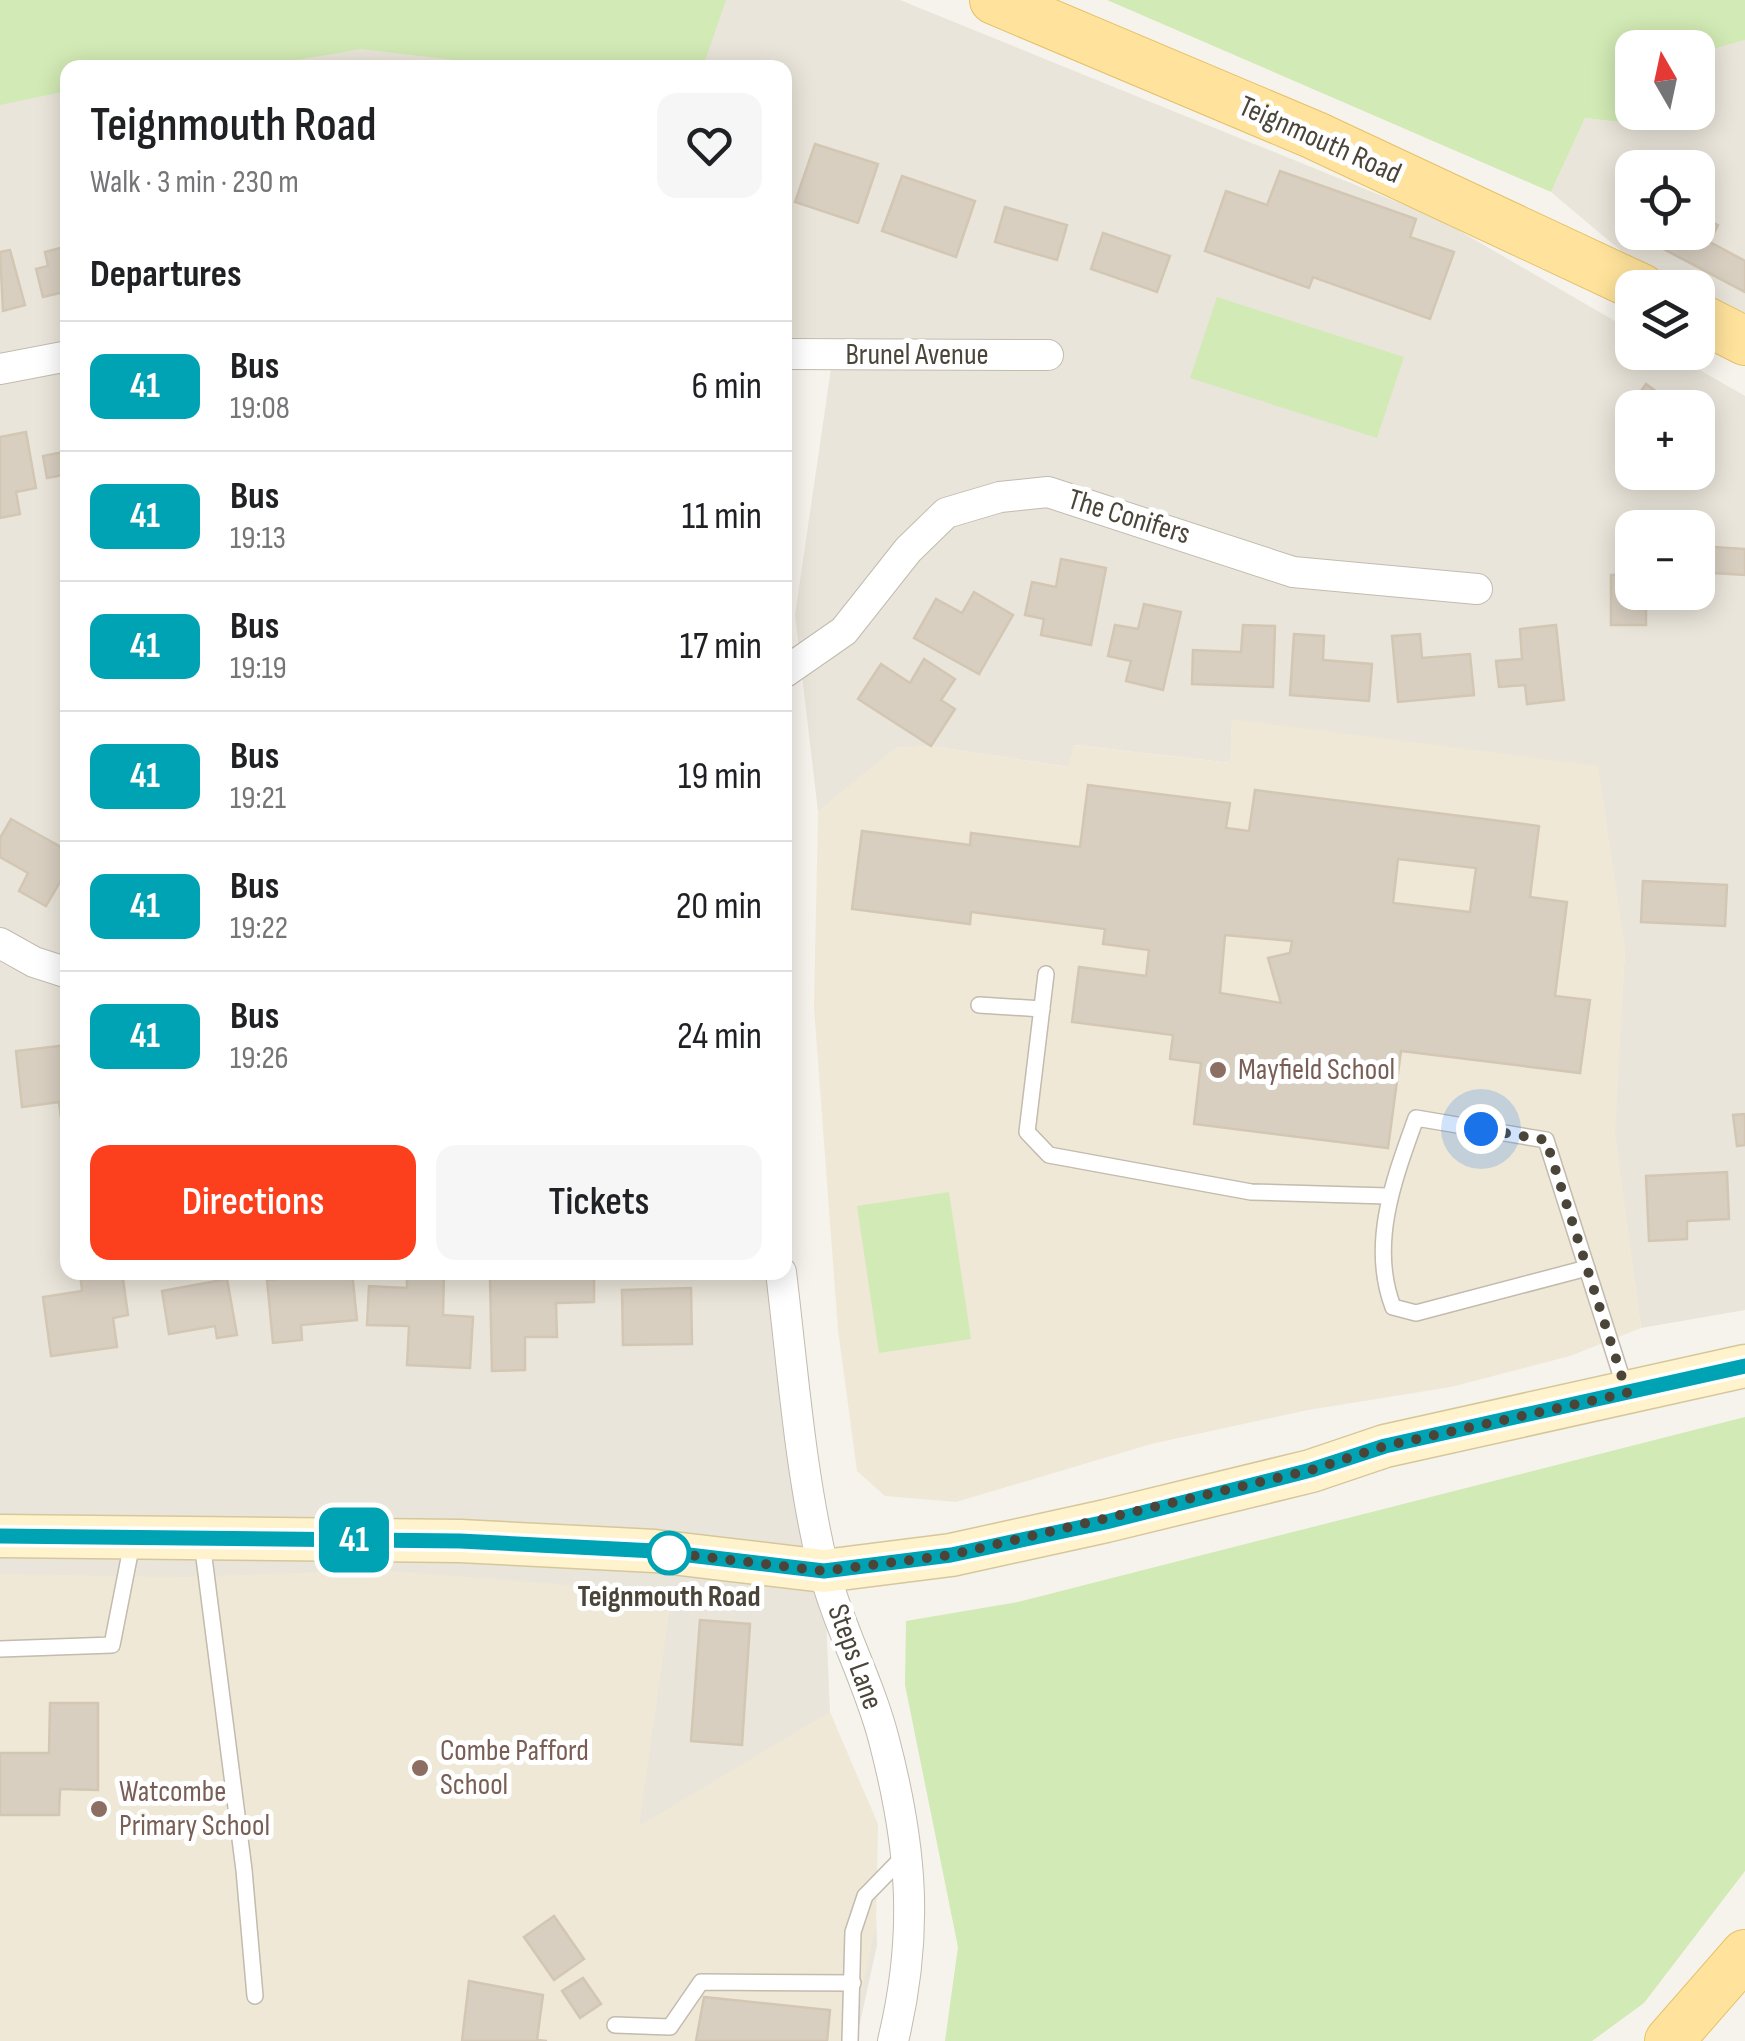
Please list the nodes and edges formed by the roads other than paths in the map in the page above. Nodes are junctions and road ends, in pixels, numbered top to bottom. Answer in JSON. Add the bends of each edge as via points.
{"nodes":[{"id":1,"x":994,"y":0,"type":"edge"},
{"id":2,"x":1615,"y":276,"type":"edge"},
{"id":3,"x":1715,"y":326,"type":"edge"},
{"id":4,"x":1745,"y":341,"type":"edge"},
{"id":5,"x":792,"y":354,"type":"edge"},
{"id":6,"x":1048,"y":355,"type":"dead end"},
{"id":7,"x":60,"y":358,"type":"edge"},
{"id":8,"x":0,"y":370,"type":"edge"},
{"id":9,"x":1477,"y":589,"type":"dead end"},
{"id":10,"x":792,"y":667,"type":"edge"},
{"id":11,"x":0,"y":943,"type":"edge"},
{"id":12,"x":60,"y":971,"type":"edge"},
{"id":13,"x":1046,"y":974,"type":"dead end"},
{"id":14,"x":979,"y":1004,"type":"dead end"},
{"id":15,"x":1042,"y":1009,"type":"junction"},
{"id":16,"x":1388,"y":1196,"type":"junction"},
{"id":17,"x":1587,"y":1268,"type":"junction"},
{"id":18,"x":782,"y":1280,"type":"edge"},
{"id":19,"x":1745,"y":1366,"type":"edge"},
{"id":20,"x":1627,"y":1393,"type":"junction"},
{"id":21,"x":0,"y":1536,"type":"edge"},
{"id":22,"x":133,"y":1538,"type":"junction"},
{"id":23,"x":202,"y":1538,"type":"junction"},
{"id":24,"x":824,"y":1571,"type":"junction"},
{"id":25,"x":0,"y":1649,"type":"edge"},
{"id":26,"x":906,"y":1853,"type":"junction"},
{"id":27,"x":1745,"y":1954,"type":"edge"},
{"id":28,"x":853,"y":1983,"type":"junction"},
{"id":29,"x":255,"y":1996,"type":"dead end"},
{"id":30,"x":614,"y":2025,"type":"dead end"},
{"id":31,"x":850,"y":2041,"type":"edge"},
{"id":32,"x":893,"y":2041,"type":"edge"},
{"id":33,"x":1669,"y":2041,"type":"edge"}],
"edges":[{"from":1,"to":2,"type":"main road","name":"Teignmouth Road","via":[[1314,135]]},
{"from":3,"to":4,"type":"main road"},
{"from":5,"to":6,"type":"street","name":"Brunel Avenue"},
{"from":7,"to":8,"type":"street"},
{"from":9,"to":10,"type":"street","name":"The Conifers","via":[[1293,572],[1048,492],[1000,497],[946,513],[844,632]]},
{"from":11,"to":12,"type":"street"},
{"from":13,"to":15,"type":"lane"},
{"from":14,"to":15,"type":"lane"},
{"from":15,"to":16,"type":"lane","via":[[1027,1132],[1049,1155],[1251,1192]]},
{"from":16,"to":17,"type":"lane","via":[[1383,1281],[1393,1307],[1416,1313]]},
{"from":16,"to":17,"type":"lane","via":[[1416,1118],[1546,1140]]},
{"from":17,"to":20,"type":"lane"},
{"from":18,"to":24,"type":"street","name":"Steps Lane"},
{"from":19,"to":20,"type":"street"},
{"from":20,"to":24,"type":"street","via":[[1385,1446],[1106,1522],[951,1555]]},
{"from":21,"to":22,"type":"street"},
{"from":22,"to":23,"type":"street"},
{"from":22,"to":25,"type":"lane","via":[[112,1645]]},
{"from":23,"to":24,"type":"street","via":[[655,1551]]},
{"from":23,"to":29,"type":"lane"},
{"from":24,"to":26,"type":"street","name":"Steps Lane","via":[[884,1739]]},
{"from":26,"to":28,"type":"lane","via":[[864,1896],[853,1932]]},
{"from":26,"to":32,"type":"street","name":"Steps Lane","via":[[912,1881],[908,1978]]},
{"from":27,"to":33,"type":"main road"},
{"from":28,"to":30,"type":"lane","via":[[701,1982],[670,2027]]},
{"from":28,"to":31,"type":"lane"}]}
